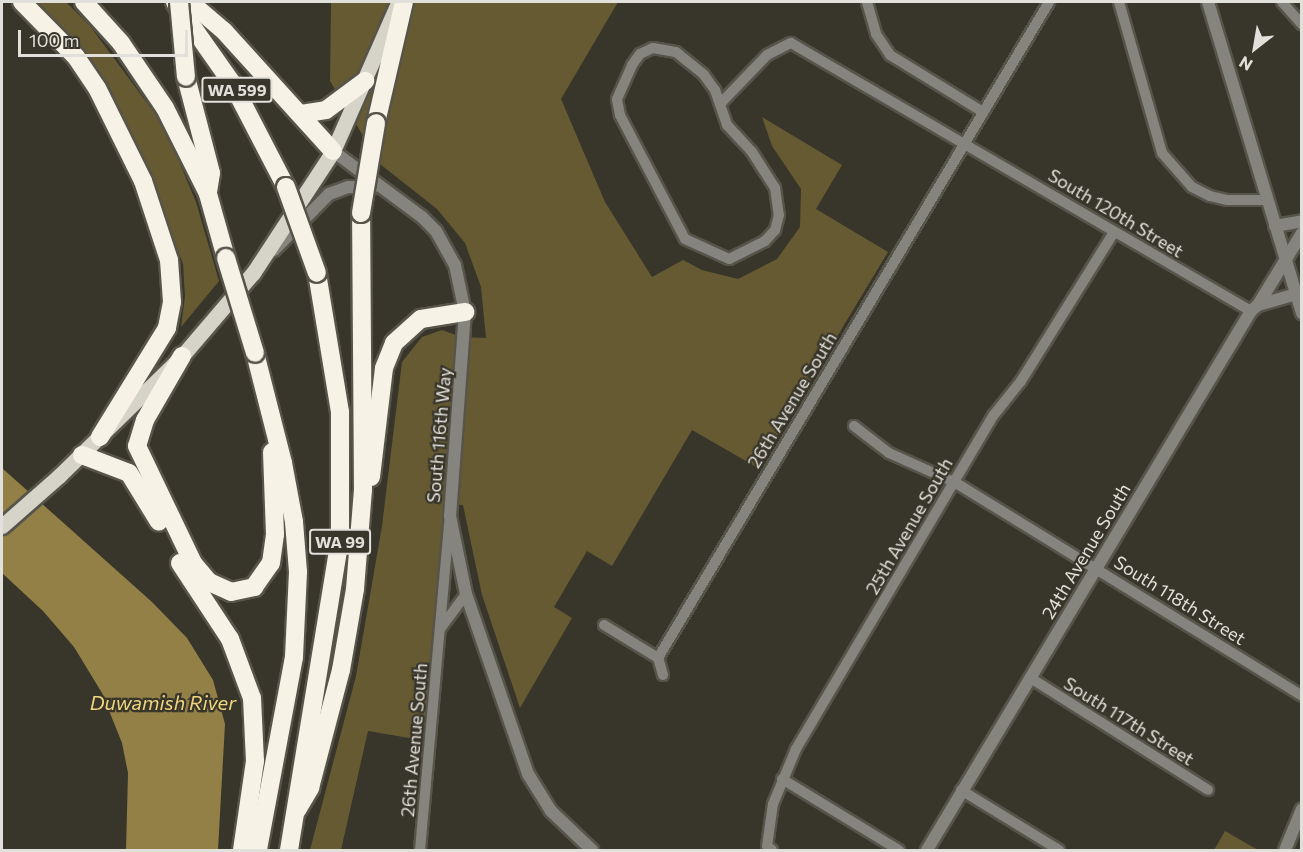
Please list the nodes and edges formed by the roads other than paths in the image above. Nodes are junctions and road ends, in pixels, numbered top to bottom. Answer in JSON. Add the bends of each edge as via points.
{"nodes":[{"id":1,"x":22,"y":2,"type":"edge"},
{"id":2,"x":84,"y":2,"type":"edge"},
{"id":3,"x":177,"y":2,"type":"edge"},
{"id":4,"x":190,"y":2,"type":"edge"},
{"id":5,"x":399,"y":2,"type":"edge"},
{"id":6,"x":404,"y":2,"type":"edge"},
{"id":7,"x":867,"y":2,"type":"edge"},
{"id":8,"x":1049,"y":2,"type":"edge"},
{"id":9,"x":1119,"y":2,"type":"edge"},
{"id":10,"x":1208,"y":2,"type":"edge"},
{"id":11,"x":1282,"y":2,"type":"edge"},
{"id":12,"x":1302,"y":24,"type":"edge"},
{"id":13,"x":365,"y":81,"type":"junction"},
{"id":14,"x":720,"y":104,"type":"junction"},
{"id":15,"x":982,"y":112,"type":"junction"},
{"id":16,"x":301,"y":114,"type":"junction"},
{"id":17,"x":964,"y":143,"type":"junction"},
{"id":18,"x":333,"y":151,"type":"junction"},
{"id":19,"x":286,"y":187,"type":"joint"},
{"id":20,"x":388,"y":189,"type":"junction"},
{"id":21,"x":208,"y":194,"type":"junction"},
{"id":22,"x":1268,"y":200,"type":"junction"},
{"id":23,"x":1302,"y":221,"type":"edge"},
{"id":24,"x":1275,"y":226,"type":"junction"},
{"id":25,"x":1114,"y":232,"type":"junction"},
{"id":26,"x":1302,"y":233,"type":"edge"},
{"id":27,"x":1286,"y":259,"type":"junction"},
{"id":28,"x":262,"y":261,"type":"junction"},
{"id":29,"x":1299,"y":295,"type":"edge"},
{"id":30,"x":1255,"y":308,"type":"junction"},
{"id":31,"x":465,"y":312,"type":"junction"},
{"id":32,"x":1302,"y":313,"type":"edge"},
{"id":33,"x":182,"y":356,"type":"junction"},
{"id":34,"x":269,"y":408,"type":"junction"},
{"id":35,"x":854,"y":426,"type":"dead end"},
{"id":36,"x":100,"y":437,"type":"junction"},
{"id":37,"x":82,"y":455,"type":"junction"},
{"id":38,"x":956,"y":483,"type":"junction"},
{"id":39,"x":363,"y":505,"type":"junction"},
{"id":40,"x":450,"y":516,"type":"junction"},
{"id":41,"x":2,"y":526,"type":"edge"},
{"id":42,"x":1097,"y":568,"type":"junction"},
{"id":43,"x":466,"y":594,"type":"junction"},
{"id":44,"x":604,"y":625,"type":"dead end"},
{"id":45,"x":438,"y":632,"type":"junction"},
{"id":46,"x":658,"y":658,"type":"junction"},
{"id":47,"x":663,"y":675,"type":"dead end"},
{"id":48,"x":1032,"y":679,"type":"junction"},
{"id":49,"x":1302,"y":696,"type":"edge"},
{"id":50,"x":782,"y":779,"type":"junction"},
{"id":51,"x":961,"y":790,"type":"junction"},
{"id":52,"x":1208,"y":790,"type":"dead end"},
{"id":53,"x":1302,"y":809,"type":"edge"},
{"id":54,"x":297,"y":810,"type":"junction"},
{"id":55,"x":242,"y":850,"type":"edge"},
{"id":56,"x":258,"y":850,"type":"edge"},
{"id":57,"x":289,"y":850,"type":"edge"},
{"id":58,"x":420,"y":850,"type":"edge"},
{"id":59,"x":592,"y":850,"type":"edge"},
{"id":60,"x":772,"y":850,"type":"edge"},
{"id":61,"x":899,"y":850,"type":"edge"},
{"id":62,"x":927,"y":850,"type":"edge"},
{"id":63,"x":1059,"y":850,"type":"edge"},
{"id":64,"x":1285,"y":850,"type":"edge"}],
"edges":[{"from":1,"to":36,"type":"highway","via":[[76,57],[96,88],[143,181],[170,260],[172,302],[167,328]]},
{"from":2,"to":21,"type":"highway","via":[[121,43],[165,108]]},
{"from":3,"to":19,"type":"highway","number":"WA 599","via":[[232,83]]},
{"from":3,"to":21,"type":"highway","bridge":true,"via":[[186,77],[211,173]]},
{"from":4,"to":16,"type":"highway","via":[[224,31]]},
{"from":5,"to":13,"type":"main road"},
{"from":6,"to":39,"type":"highway","bridge":true,"via":[[376,123],[361,213]]},
{"from":7,"to":15,"type":"street","via":[[878,38],[890,55]]},
{"from":8,"to":15,"type":"street","name":"26th Avenue South"},
{"from":9,"to":22,"type":"street","via":[[1162,153],[1192,187],[1210,196]]},
{"from":10,"to":22,"type":"street"},
{"from":11,"to":12,"type":"street"},
{"from":13,"to":16,"type":"highway","via":[[326,110]]},
{"from":13,"to":18,"type":"main road"},
{"from":14,"to":14,"type":"street","via":[[727,125],[752,152],[775,188],[778,202],[775,230],[765,241],[729,259],[684,239],[620,115],[617,99],[640,54],[665,48],[704,75]]},
{"from":14,"to":17,"type":"street","via":[[767,55],[791,43]]},
{"from":15,"to":17,"type":"street","name":"26th Avenue South"},
{"from":16,"to":18,"type":"highway"},
{"from":17,"to":25,"type":"street","name":"South 120th Street"},
{"from":17,"to":46,"type":"street","name":"26th Avenue South"},
{"from":18,"to":20,"type":"street","name":"South 116th Way"},
{"from":18,"to":28,"type":"main road"},
{"from":19,"to":54,"type":"highway","number":"WA 99","bridge":true,"via":[[317,273],[331,338],[343,476],[334,591]]},
{"from":20,"to":28,"type":"street","via":[[348,187],[329,194]]},
{"from":20,"to":31,"type":"street","name":"South 116th Way","via":[[422,218],[447,248],[455,265]]},
{"from":21,"to":34,"type":"highway","number":"WA 99","bridge":true},
{"from":22,"to":24,"type":"street"},
{"from":23,"to":24,"type":"street"},
{"from":24,"to":27,"type":"street"},
{"from":25,"to":30,"type":"street","name":"South 120th Street"},
{"from":25,"to":38,"type":"street","name":"25th Avenue South","via":[[1021,381],[993,416]]},
{"from":26,"to":27,"type":"street"},
{"from":27,"to":29,"type":"street"},
{"from":27,"to":30,"type":"street","name":"24th Avenue South"},
{"from":28,"to":33,"type":"main road"},
{"from":29,"to":30,"type":"street"},
{"from":29,"to":32,"type":"street"},
{"from":30,"to":42,"type":"street","name":"24th Avenue South"},
{"from":31,"to":39,"type":"highway","via":[[442,313],[411,324],[391,348],[384,368],[375,460]]},
{"from":31,"to":40,"type":"street","name":"South 116th Way"},
{"from":33,"to":34,"type":"highway","via":[[145,420],[137,446],[193,563],[210,582],[231,592],[260,582],[273,549]]},
{"from":33,"to":36,"type":"main road"},
{"from":34,"to":56,"type":"highway","number":"WA 99","via":[[294,522],[297,620],[289,687]]},
{"from":35,"to":38,"type":"street","name":"South 118th Street","via":[[907,464]]},
{"from":36,"to":37,"type":"main road"},
{"from":37,"to":41,"type":"main road"},
{"from":37,"to":55,"type":"highway","via":[[129,473],[239,660],[252,698],[256,738]]},
{"from":38,"to":42,"type":"street","name":"South 118th Street"},
{"from":38,"to":50,"type":"street","name":"25th Avenue South","via":[[796,749]]},
{"from":39,"to":54,"type":"highway","via":[[355,590],[341,670],[310,788]]},
{"from":40,"to":43,"type":"street","name":"South 116th Way"},
{"from":40,"to":45,"type":"street","name":"26th Avenue South"},
{"from":42,"to":48,"type":"street","name":"24th Avenue South"},
{"from":42,"to":49,"type":"street","name":"South 118th Street"},
{"from":43,"to":45,"type":"street"},
{"from":43,"to":59,"type":"street","name":"South 116th Way","via":[[528,774],[551,811]]},
{"from":44,"to":46,"type":"street"},
{"from":45,"to":58,"type":"street","name":"26th Avenue South"},
{"from":46,"to":47,"type":"street"},
{"from":48,"to":51,"type":"street","name":"24th Avenue South"},
{"from":48,"to":52,"type":"street","name":"South 117th Street"},
{"from":50,"to":60,"type":"street","name":"25th Avenue South","via":[[768,828],[767,846]]},
{"from":50,"to":61,"type":"street"},
{"from":51,"to":62,"type":"street","name":"24th Avenue South"},
{"from":51,"to":63,"type":"street"},
{"from":53,"to":64,"type":"street"},
{"from":54,"to":57,"type":"highway","number":"WA 99"}]}
